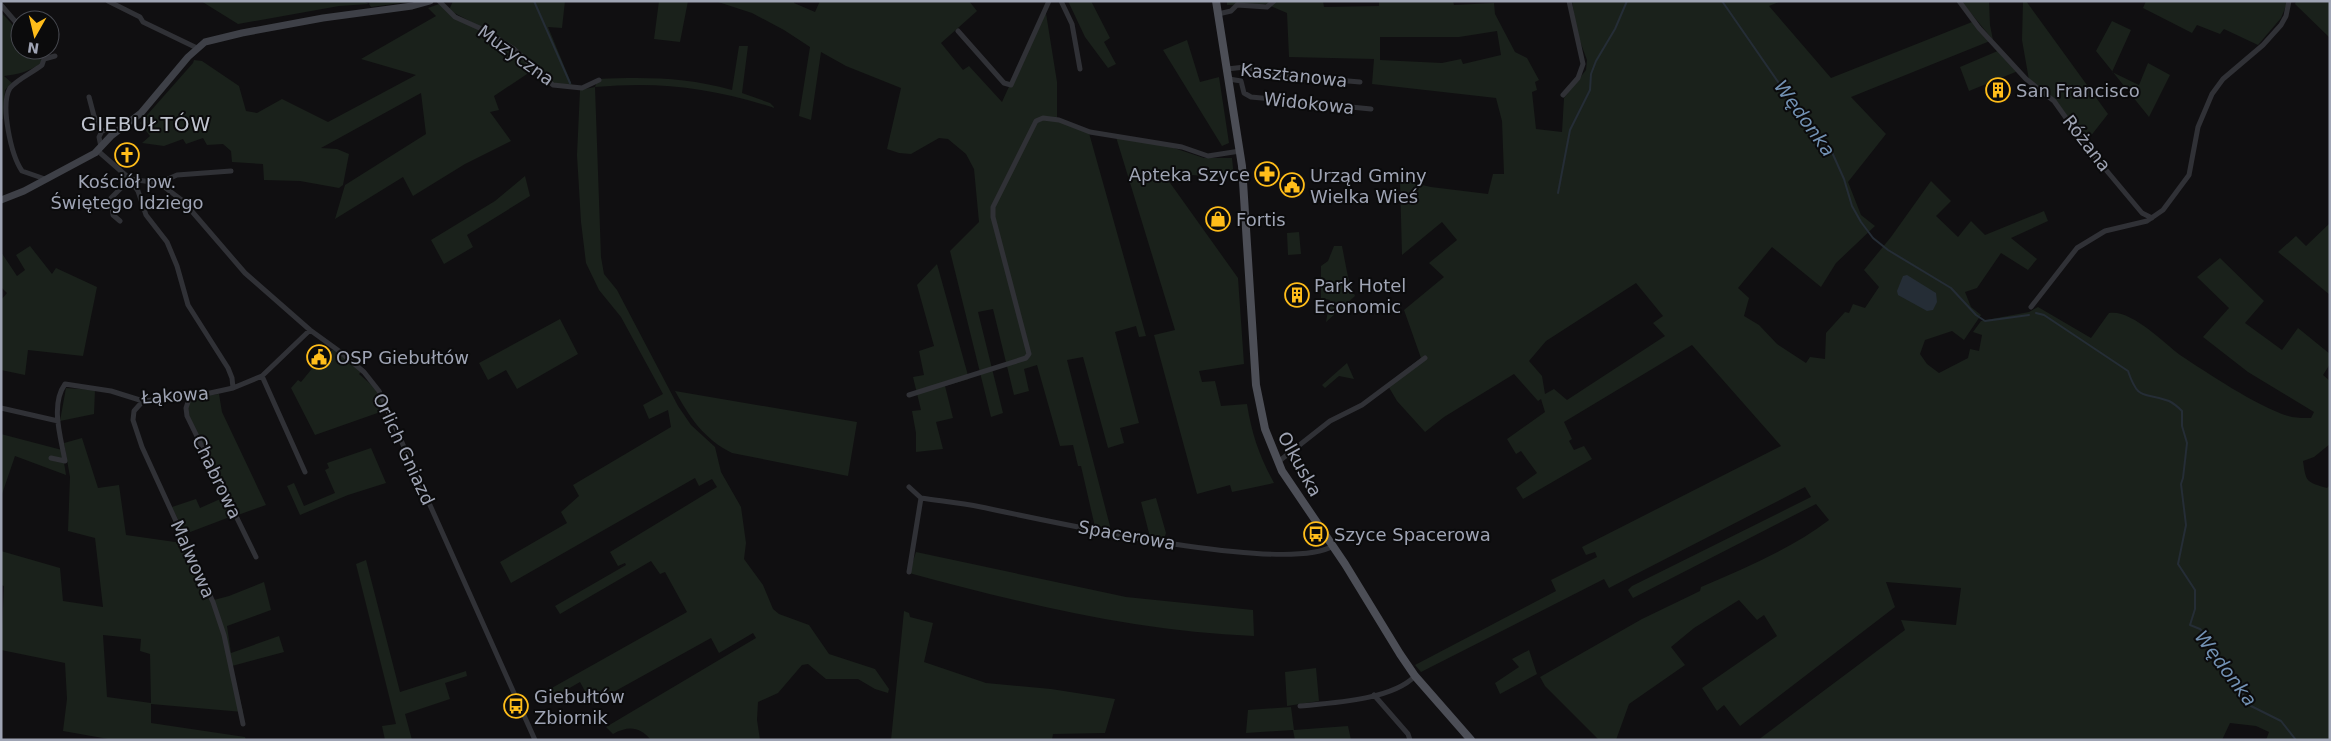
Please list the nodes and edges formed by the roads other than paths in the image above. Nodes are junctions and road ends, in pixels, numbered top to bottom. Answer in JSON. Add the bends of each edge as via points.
{"nodes":[{"id":1,"x":108,"y":1,"type":"edge"},
{"id":2,"x":430,"y":1,"type":"edge"},
{"id":3,"x":439,"y":1,"type":"edge"},
{"id":4,"x":1049,"y":1,"type":"edge"},
{"id":5,"x":1061,"y":1,"type":"edge"},
{"id":6,"x":1216,"y":1,"type":"edge"},
{"id":7,"x":1274,"y":1,"type":"edge"},
{"id":8,"x":1570,"y":1,"type":"edge"},
{"id":9,"x":1959,"y":1,"type":"edge"},
{"id":10,"x":2289,"y":1,"type":"edge"},
{"id":11,"x":1,"y":6,"type":"edge"},
{"id":12,"x":1218,"y":14,"type":"junction"},
{"id":13,"x":10,"y":16,"type":"edge"},
{"id":14,"x":958,"y":31,"type":"dead end"},
{"id":15,"x":197,"y":48,"type":"junction"},
{"id":16,"x":44,"y":60,"type":"edge"},
{"id":17,"x":1080,"y":69,"type":"dead end"},
{"id":18,"x":1227,"y":69,"type":"junction"},
{"id":19,"x":1229,"y":79,"type":"junction"},
{"id":20,"x":599,"y":80,"type":"dead end"},
{"id":21,"x":1360,"y":82,"type":"dead end"},
{"id":22,"x":1563,"y":95,"type":"dead end"},
{"id":23,"x":89,"y":98,"type":"dead end"},
{"id":24,"x":1371,"y":109,"type":"dead end"},
{"id":25,"x":102,"y":131,"type":"junction"},
{"id":26,"x":114,"y":133,"type":"junction"},
{"id":27,"x":99,"y":149,"type":"junction"},
{"id":28,"x":1240,"y":151,"type":"junction"},
{"id":29,"x":231,"y":171,"type":"dead end"},
{"id":30,"x":46,"y":179,"type":"junction"},
{"id":31,"x":130,"y":179,"type":"junction"},
{"id":32,"x":159,"y":184,"type":"junction"},
{"id":33,"x":1,"y":200,"type":"edge"},
{"id":34,"x":2153,"y":218,"type":"junction"},
{"id":35,"x":120,"y":221,"type":"dead end"},
{"id":36,"x":2031,"y":307,"type":"dead end"},
{"id":37,"x":310,"y":330,"type":"junction"},
{"id":38,"x":1425,"y":358,"type":"dead end"},
{"id":39,"x":262,"y":376,"type":"junction"},
{"id":40,"x":233,"y":388,"type":"junction"},
{"id":41,"x":190,"y":396,"type":"junction"},
{"id":42,"x":909,"y":396,"type":"dead end"},
{"id":43,"x":143,"y":401,"type":"junction"},
{"id":44,"x":1,"y":408,"type":"edge"},
{"id":45,"x":58,"y":421,"type":"junction"},
{"id":46,"x":51,"y":458,"type":"dead end"},
{"id":47,"x":1278,"y":462,"type":"junction"},
{"id":48,"x":305,"y":472,"type":"dead end"},
{"id":49,"x":908,"y":487,"type":"dead end"},
{"id":50,"x":919,"y":497,"type":"junction"},
{"id":51,"x":1333,"y":546,"type":"junction"},
{"id":52,"x":256,"y":557,"type":"dead end"},
{"id":53,"x":909,"y":572,"type":"dead end"},
{"id":54,"x":1414,"y":676,"type":"junction"},
{"id":55,"x":1374,"y":695,"type":"junction"},
{"id":56,"x":1300,"y":706,"type":"dead end"},
{"id":57,"x":243,"y":724,"type":"dead end"},
{"id":58,"x":535,"y":740,"type":"edge"},
{"id":59,"x":1410,"y":740,"type":"edge"},
{"id":60,"x":1471,"y":740,"type":"edge"}],
"edges":[{"from":1,"to":15,"type":"street"},
{"from":2,"to":15,"type":"street","via":[[242,33],[210,40]]},
{"from":3,"to":20,"type":"street","name":"Muzyczna","via":[[455,17],[514,49],[553,85],[582,88]]},
{"from":4,"to":14,"type":"street","via":[[1011,85],[1004,83]]},
{"from":5,"to":17,"type":"street","via":[[1072,24]]},
{"from":6,"to":12,"type":"main road","name":"Olkuska"},
{"from":7,"to":12,"type":"street","via":[[1268,7],[1236,6]]},
{"from":8,"to":22,"type":"street","via":[[1583,64],[1578,78]]},
{"from":9,"to":34,"type":"street","name":"Różana","via":[[1975,24],[2026,79],[2059,107],[2082,141],[2142,212]]},
{"from":10,"to":34,"type":"street","via":[[2281,25],[2223,79],[2212,94],[2198,127],[2189,175],[2163,210]]},
{"from":11,"to":13,"type":"street"},
{"from":12,"to":18,"type":"main road","name":"Olkuska"},
{"from":15,"to":26,"type":"street","via":[[145,109]]},
{"from":16,"to":30,"type":"street","via":[[42,65],[9,90],[6,99],[9,140],[17,164],[22,171]]},
{"from":18,"to":19,"type":"main road","name":"Olkuska"},
{"from":18,"to":21,"type":"street","name":"Kasztanowa","via":[[1245,67],[1278,75]]},
{"from":19,"to":24,"type":"street","name":"Widokowa","via":[[1241,81],[1244,93],[1251,98]]},
{"from":19,"to":28,"type":"main road","name":"Olkuska"},
{"from":23,"to":25,"type":"street"},
{"from":25,"to":26,"type":"street"},
{"from":25,"to":27,"type":"street"},
{"from":26,"to":27,"type":"street"},
{"from":27,"to":30,"type":"street"},
{"from":27,"to":31,"type":"street"},
{"from":28,"to":42,"type":"street","via":[[1208,156],[1182,147],[1090,132],[1059,120],[1043,118],[1036,121],[993,207],[1029,354],[1026,358]]},
{"from":28,"to":47,"type":"main road","name":"Olkuska","via":[[1256,385],[1264,429]]},
{"from":29,"to":32,"type":"street","via":[[176,175]]},
{"from":30,"to":33,"type":"street"},
{"from":31,"to":32,"type":"street","name":"Orlich Gniazd"},
{"from":31,"to":35,"type":"street","via":[[111,198],[113,215]]},
{"from":31,"to":40,"type":"street","via":[[146,215],[167,242],[188,305],[228,368]]},
{"from":32,"to":37,"type":"street","name":"Orlich Gniazd","via":[[183,201],[245,273]]},
{"from":34,"to":36,"type":"street","via":[[2105,232],[2077,248]]},
{"from":37,"to":39,"type":"street","name":"Łąkowa"},
{"from":37,"to":58,"type":"street","name":"Orlich Gniazd","via":[[358,367],[379,391]]},
{"from":38,"to":47,"type":"street","via":[[1362,405],[1330,421]]},
{"from":39,"to":40,"type":"street","name":"Łąkowa"},
{"from":39,"to":48,"type":"street"},
{"from":40,"to":41,"type":"street","name":"Łąkowa"},
{"from":41,"to":43,"type":"street","name":"Łąkowa"},
{"from":41,"to":52,"type":"street","name":"Chabrowa","via":[[187,416]]},
{"from":43,"to":45,"type":"street","name":"Łąkowa","via":[[111,391],[64,384]]},
{"from":43,"to":57,"type":"street","name":"Malwowa","via":[[134,411],[133,420],[142,447],[213,602],[224,635]]},
{"from":44,"to":45,"type":"street"},
{"from":45,"to":46,"type":"street","name":"Łąkowa","via":[[65,462]]},
{"from":47,"to":51,"type":"main road","name":"Olkuska"},
{"from":49,"to":50,"type":"street"},
{"from":50,"to":51,"type":"street","name":"Spacerowa","via":[[1223,550],[1296,554],[1324,552]]},
{"from":50,"to":53,"type":"street"},
{"from":51,"to":54,"type":"main road","name":"Olkuska"},
{"from":54,"to":55,"type":"street"},
{"from":54,"to":60,"type":"main road","name":"Olkuska"},
{"from":55,"to":56,"type":"street"},
{"from":55,"to":59,"type":"street"}]}
